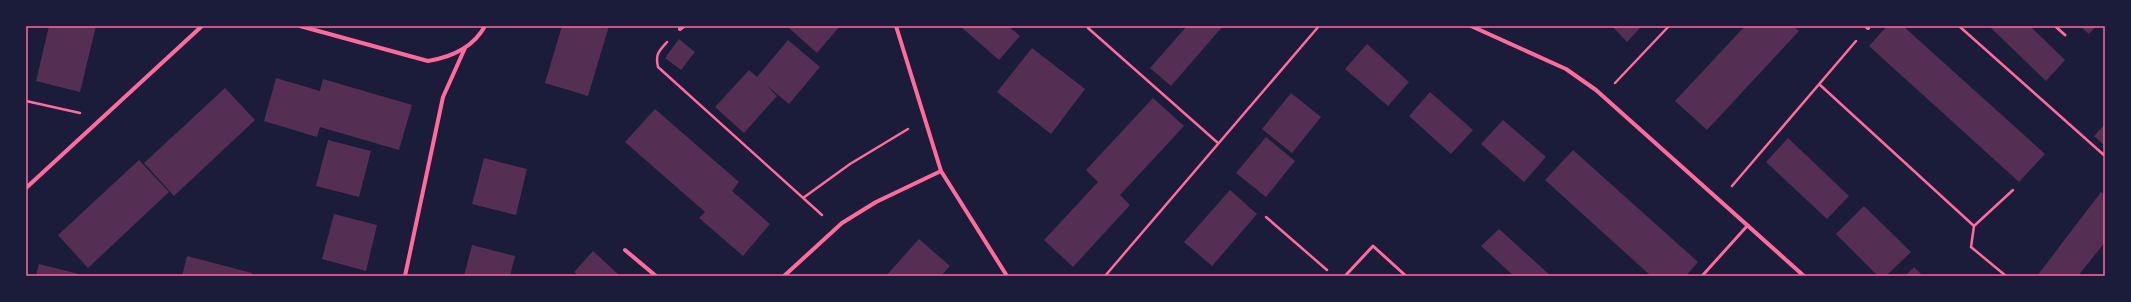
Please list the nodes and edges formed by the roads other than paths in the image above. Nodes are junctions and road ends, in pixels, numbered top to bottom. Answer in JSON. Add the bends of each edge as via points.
{"nodes":[{"id":1,"x":202,"y":26,"type":"edge"},
{"id":2,"x":300,"y":26,"type":"edge"},
{"id":3,"x":485,"y":26,"type":"edge"},
{"id":4,"x":896,"y":26,"type":"edge"},
{"id":5,"x":1472,"y":26,"type":"edge"},
{"id":6,"x":2055,"y":26,"type":"edge"},
{"id":7,"x":2065,"y":35,"type":"dead end"},
{"id":8,"x":465,"y":48,"type":"junction"},
{"id":9,"x":941,"y":170,"type":"junction"},
{"id":10,"x":26,"y":188,"type":"edge"},
{"id":11,"x":1748,"y":225,"type":"junction"},
{"id":12,"x":625,"y":250,"type":"dead end"},
{"id":13,"x":405,"y":276,"type":"edge"},
{"id":14,"x":656,"y":276,"type":"edge"},
{"id":15,"x":784,"y":276,"type":"edge"},
{"id":16,"x":1007,"y":276,"type":"edge"},
{"id":17,"x":1345,"y":276,"type":"edge"},
{"id":18,"x":1406,"y":276,"type":"edge"},
{"id":19,"x":1702,"y":276,"type":"edge"},
{"id":20,"x":1804,"y":276,"type":"edge"}],
"edges":[{"from":1,"to":10,"type":"street"},
{"from":2,"to":8,"type":"street","via":[[428,61],[446,58]]},
{"from":3,"to":8,"type":"street","via":[[478,37]]},
{"from":4,"to":9,"type":"street"},
{"from":5,"to":11,"type":"street","via":[[1566,69],[1602,96]]},
{"from":6,"to":7,"type":"lane"},
{"from":8,"to":13,"type":"street","via":[[443,97]]},
{"from":9,"to":15,"type":"street","via":[[876,202],[836,228]]},
{"from":9,"to":16,"type":"street"},
{"from":11,"to":19,"type":"lane"},
{"from":11,"to":20,"type":"street"},
{"from":12,"to":14,"type":"street"},
{"from":17,"to":18,"type":"lane","via":[[1373,246]]}]}
